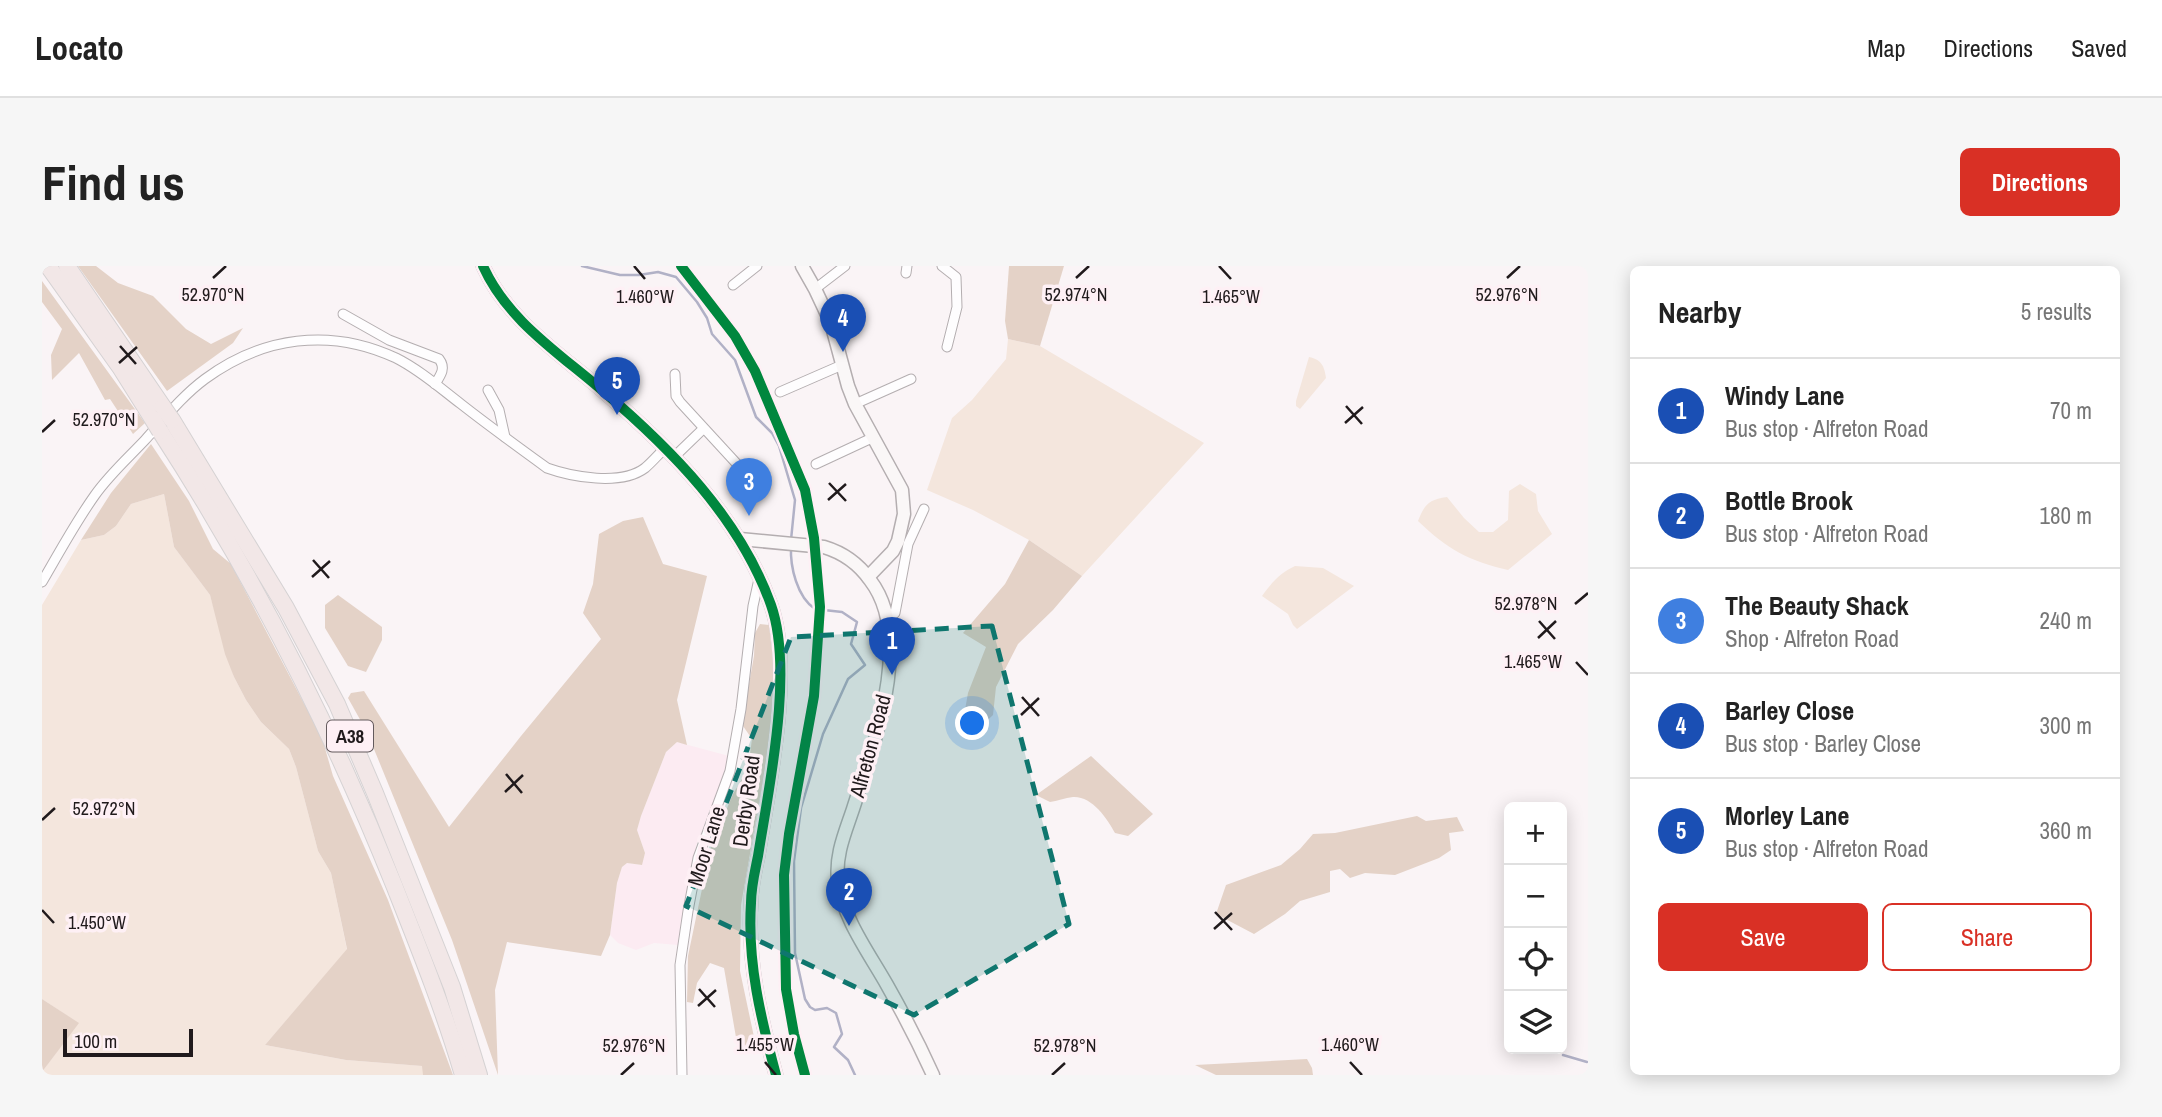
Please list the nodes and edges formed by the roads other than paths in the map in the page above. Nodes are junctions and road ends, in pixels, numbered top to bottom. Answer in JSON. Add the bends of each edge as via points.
{"nodes":[{"id":1,"x":48,"y":266,"type":"edge"},
{"id":2,"x":67,"y":266,"type":"edge"},
{"id":3,"x":483,"y":266,"type":"edge"},
{"id":4,"x":757,"y":266,"type":"edge"},
{"id":5,"x":802,"y":266,"type":"edge"},
{"id":6,"x":845,"y":266,"type":"edge"},
{"id":7,"x":942,"y":266,"type":"edge"},
{"id":8,"x":733,"y":285,"type":"dead end"},
{"id":9,"x":816,"y":289,"type":"junction"},
{"id":10,"x":343,"y":314,"type":"dead end"},
{"id":11,"x":947,"y":347,"type":"dead end"},
{"id":12,"x":842,"y":365,"type":"junction"},
{"id":13,"x":675,"y":374,"type":"dead end"},
{"id":14,"x":911,"y":379,"type":"dead end"},
{"id":15,"x":435,"y":384,"type":"junction"},
{"id":16,"x":488,"y":390,"type":"dead end"},
{"id":17,"x":780,"y":392,"type":"dead end"},
{"id":18,"x":855,"y":404,"type":"junction"},
{"id":19,"x":162,"y":419,"type":"junction"},
{"id":20,"x":704,"y":429,"type":"junction"},
{"id":21,"x":505,"y":437,"type":"junction"},
{"id":22,"x":874,"y":437,"type":"junction"},
{"id":23,"x":669,"y":453,"type":"junction"},
{"id":24,"x":817,"y":464,"type":"dead end"},
{"id":25,"x":755,"y":479,"type":"dead end"},
{"id":26,"x":924,"y":509,"type":"dead end"},
{"id":27,"x":740,"y":539,"type":"junction"},
{"id":28,"x":868,"y":577,"type":"junction"},
{"id":29,"x":759,"y":579,"type":"junction"},
{"id":30,"x":42,"y":582,"type":"edge"},
{"id":31,"x":889,"y":618,"type":"junction"},
{"id":32,"x":463,"y":1075,"type":"edge"},
{"id":33,"x":479,"y":1075,"type":"edge"},
{"id":34,"x":682,"y":1075,"type":"edge"},
{"id":35,"x":776,"y":1075,"type":"edge"},
{"id":36,"x":933,"y":1075,"type":"edge"}],
"edges":[{"from":1,"to":19,"type":"highway","number":"A38"},
{"from":2,"to":19,"type":"highway","number":"A38"},
{"from":3,"to":23,"type":"street","via":[[513,313]]},
{"from":4,"to":8,"type":"street"},
{"from":5,"to":9,"type":"street"},
{"from":6,"to":9,"type":"street"},
{"from":7,"to":11,"type":"street","via":[[956,277],[957,307]]},
{"from":9,"to":12,"type":"street"},
{"from":10,"to":15,"type":"street","via":[[396,344],[439,359],[443,370]]},
{"from":12,"to":17,"type":"street"},
{"from":12,"to":18,"type":"street"},
{"from":13,"to":20,"type":"street","via":[[676,396]]},
{"from":14,"to":18,"type":"street"},
{"from":15,"to":21,"type":"street"},
{"from":15,"to":30,"type":"street","via":[[385,354],[335,342],[285,342],[235,359],[180,401],[96,494]]},
{"from":16,"to":21,"type":"street","via":[[499,410]]},
{"from":18,"to":22,"type":"street"},
{"from":19,"to":32,"type":"highway","number":"A38","via":[[322,719],[359,799],[446,1017]]},
{"from":19,"to":33,"type":"highway","number":"A38","via":[[286,608],[337,704],[452,987]]},
{"from":20,"to":23,"type":"street"},
{"from":20,"to":25,"type":"street"},
{"from":21,"to":23,"type":"street","via":[[547,468],[584,477],[628,475]]},
{"from":22,"to":24,"type":"street"},
{"from":22,"to":28,"type":"street","via":[[902,490],[904,514],[893,551]]},
{"from":23,"to":27,"type":"street"},
{"from":26,"to":31,"type":"street","via":[[908,544],[895,613]]},
{"from":27,"to":28,"type":"street","name":"Alfreton Road","via":[[824,547],[847,556]]},
{"from":27,"to":29,"type":"street","name":"Derby Road"},
{"from":28,"to":31,"type":"street","name":"Alfreton Road"},
{"from":29,"to":34,"type":"street","name":"Moor Lane","via":[[730,771],[698,858],[688,911],[680,965]]},
{"from":29,"to":35,"type":"street","name":"Derby Road","via":[[778,628],[780,678],[751,902],[751,943],[759,1010]]},
{"from":31,"to":36,"type":"street","name":"Alfreton Road","via":[[891,653],[883,705],[840,843],[838,879],[847,913]]}]}
